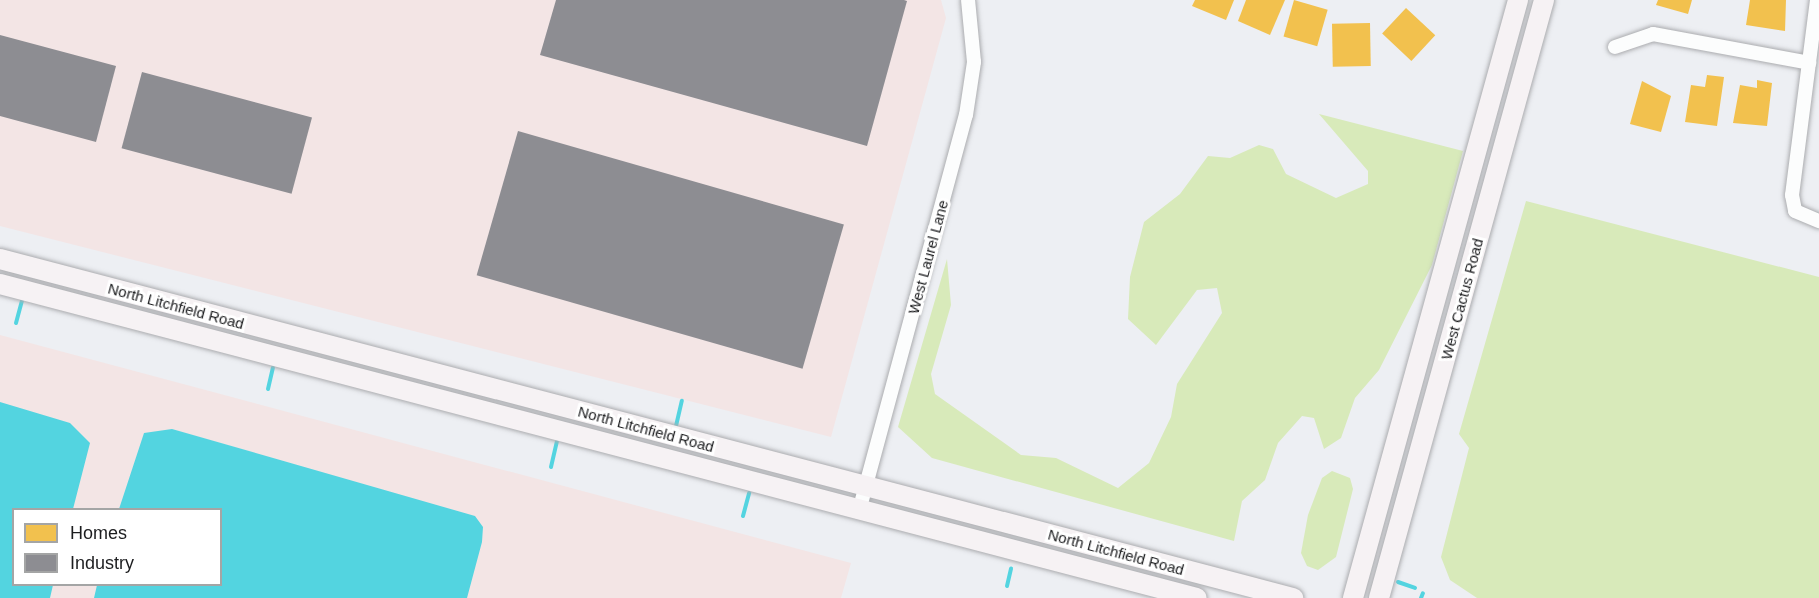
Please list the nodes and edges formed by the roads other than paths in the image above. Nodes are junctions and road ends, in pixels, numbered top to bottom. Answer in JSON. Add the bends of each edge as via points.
{"nodes":[{"id":1,"x":968,"y":0,"type":"edge"},
{"id":2,"x":1518,"y":0,"type":"edge"},
{"id":3,"x":1544,"y":0,"type":"edge"},
{"id":4,"x":1817,"y":0,"type":"edge"},
{"id":5,"x":1615,"y":47,"type":"dead end"},
{"id":6,"x":1809,"y":63,"type":"junction"},
{"id":7,"x":1819,"y":221,"type":"edge"},
{"id":8,"x":0,"y":259,"type":"edge"},
{"id":9,"x":0,"y":284,"type":"edge"},
{"id":10,"x":866,"y":487,"type":"junction"},
{"id":11,"x":859,"y":511,"type":"junction"},
{"id":12,"x":1197,"y":598,"type":"edge"},
{"id":13,"x":1293,"y":598,"type":"edge"},
{"id":14,"x":1353,"y":598,"type":"edge"},
{"id":15,"x":1379,"y":598,"type":"edge"}],
"edges":[{"from":1,"to":10,"type":"street","name":"West Laurel Lane","via":[[974,62],[966,115]]},
{"from":2,"to":14,"type":"main road","name":"West Cactus Road"},
{"from":3,"to":15,"type":"main road","name":"West Cactus Road"},
{"from":4,"to":6,"type":"street"},
{"from":5,"to":6,"type":"street","via":[[1653,34]]},
{"from":6,"to":7,"type":"street","via":[[1792,195],[1795,211]]},
{"from":8,"to":10,"type":"main road","name":"North Litchfield Road"},
{"from":9,"to":11,"type":"main road","name":"North Litchfield Road"},
{"from":10,"to":11,"type":"street","name":"West Laurel Lane"},
{"from":10,"to":13,"type":"main road","name":"North Litchfield Road"},
{"from":11,"to":12,"type":"main road","name":"North Litchfield Road"}]}
